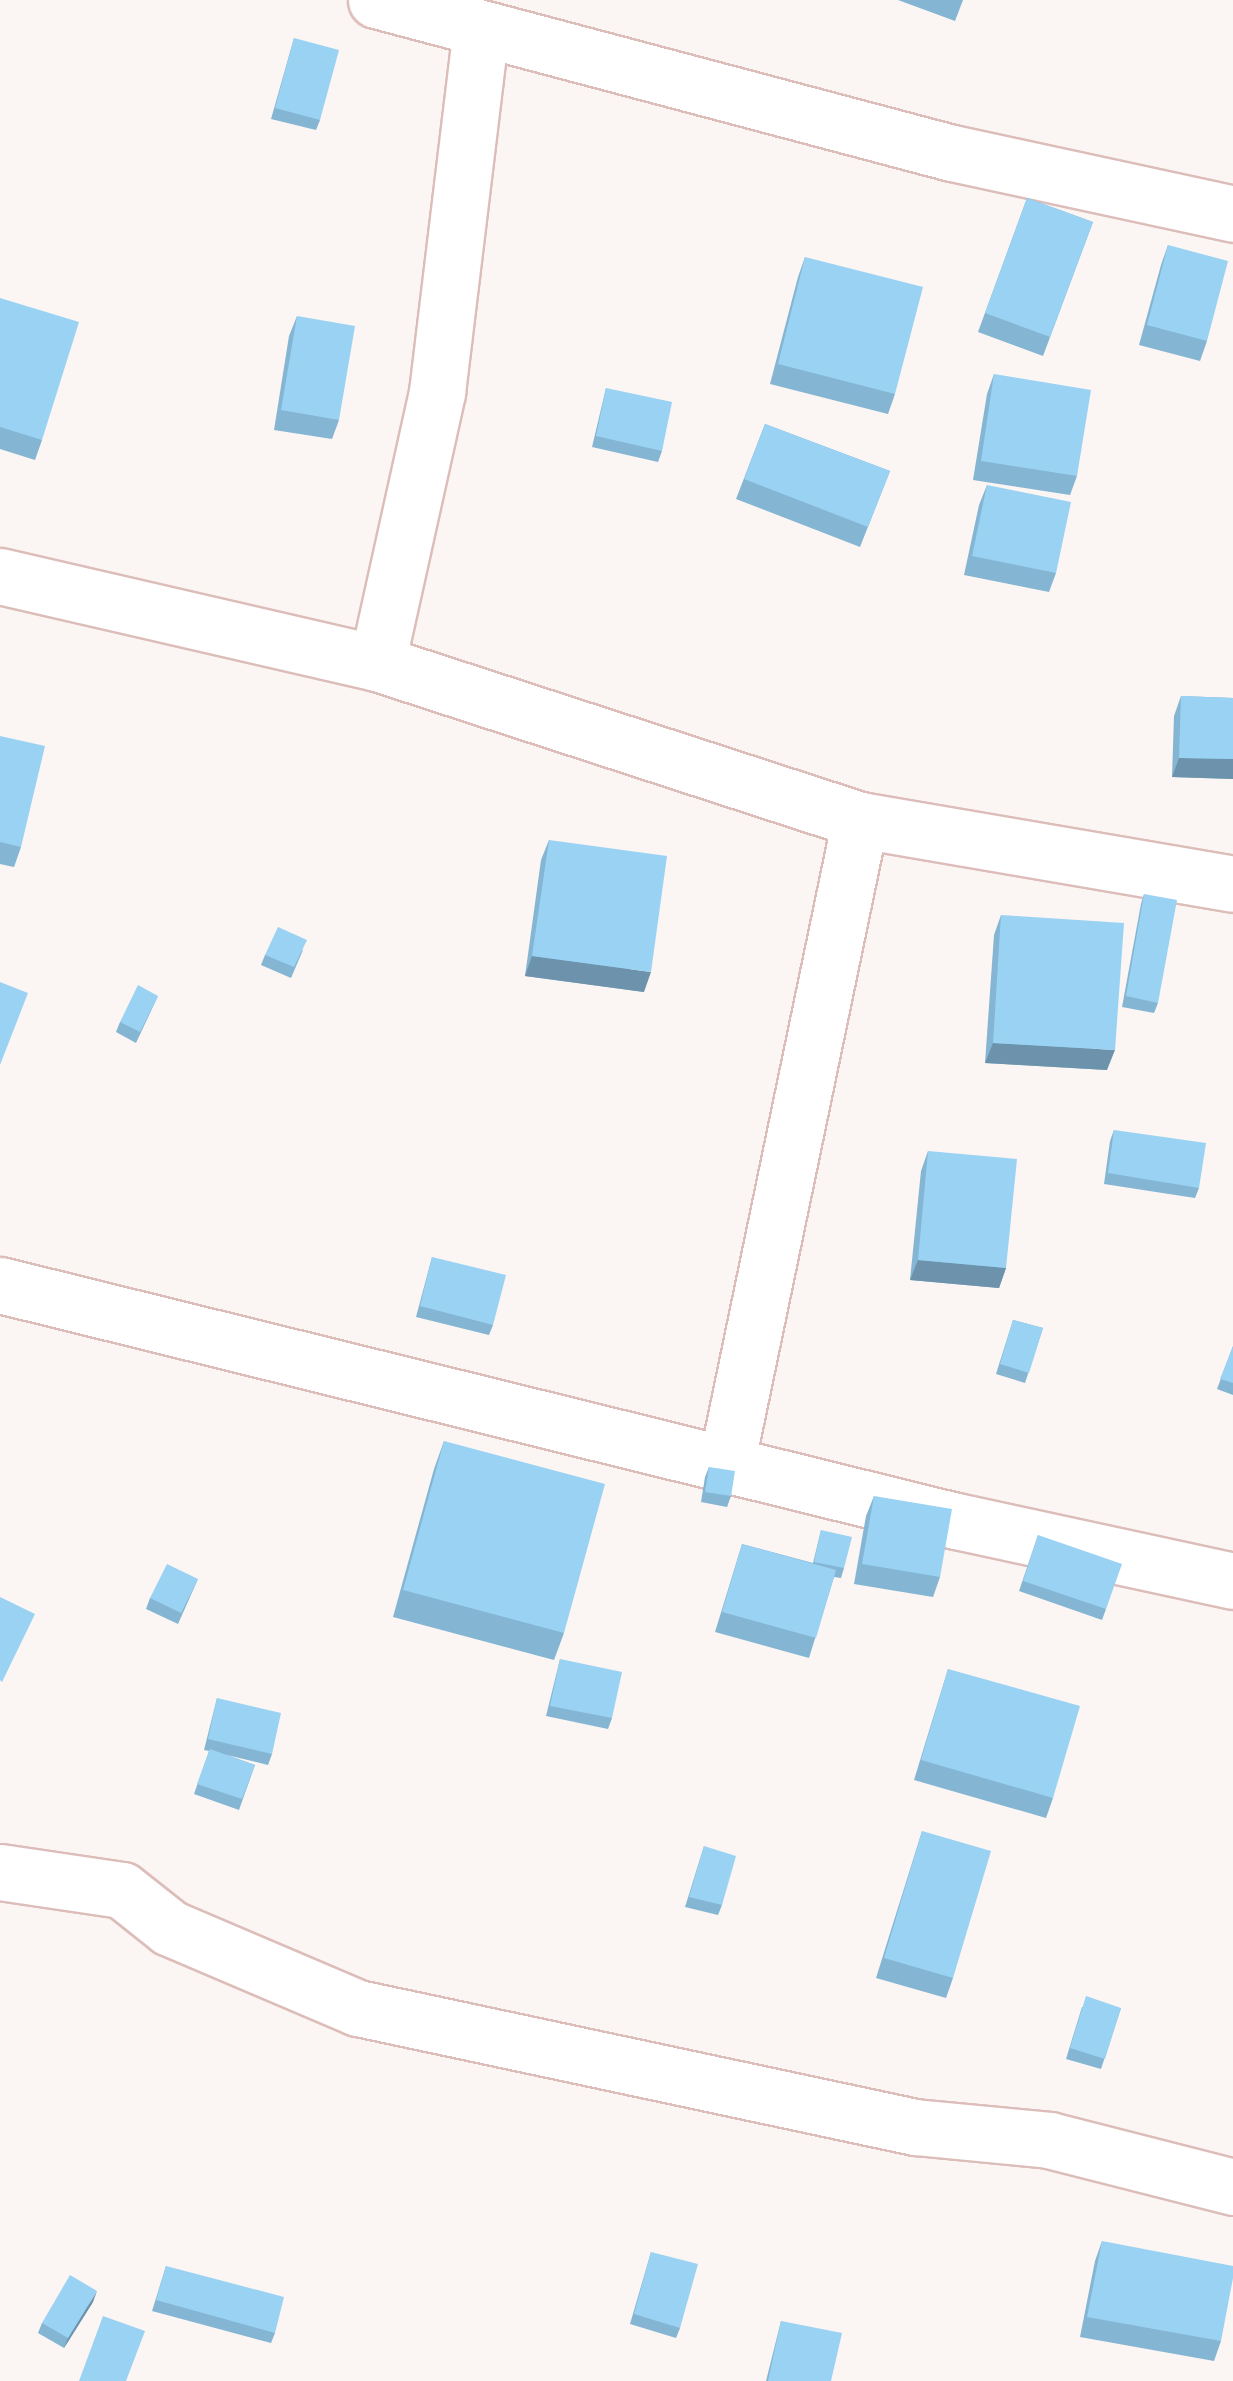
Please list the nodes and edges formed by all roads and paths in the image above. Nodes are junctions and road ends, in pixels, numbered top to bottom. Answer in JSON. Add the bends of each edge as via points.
{"nodes":[{"id":1,"x":376,"y":0,"type":"edge"},
{"id":2,"x":481,"y":29,"type":"junction"},
{"id":3,"x":1233,"y":214,"type":"edge"},
{"id":4,"x":0,"y":576,"type":"edge"},
{"id":5,"x":377,"y":663,"type":"junction"},
{"id":6,"x":860,"y":820,"type":"junction"},
{"id":7,"x":1233,"y":884,"type":"edge"},
{"id":8,"x":0,"y":1284,"type":"edge"},
{"id":9,"x":726,"y":1465,"type":"junction"},
{"id":10,"x":1233,"y":1581,"type":"edge"},
{"id":11,"x":0,"y":1872,"type":"edge"},
{"id":12,"x":1233,"y":2186,"type":"edge"}],
"edges":[{"from":1,"to":2,"type":"street"},
{"from":2,"to":3,"type":"street","via":[[952,153]]},
{"from":2,"to":5,"type":"street","via":[[437,392]]},
{"from":4,"to":5,"type":"street"},
{"from":5,"to":6,"type":"street"},
{"from":6,"to":7,"type":"street"},
{"from":6,"to":9,"type":"street"},
{"from":8,"to":9,"type":"street"},
{"from":9,"to":10,"type":"street"},
{"from":11,"to":12,"type":"street","via":[[122,1890],[170,1928],[358,2008],[916,2126],[1050,2140]]}]}
